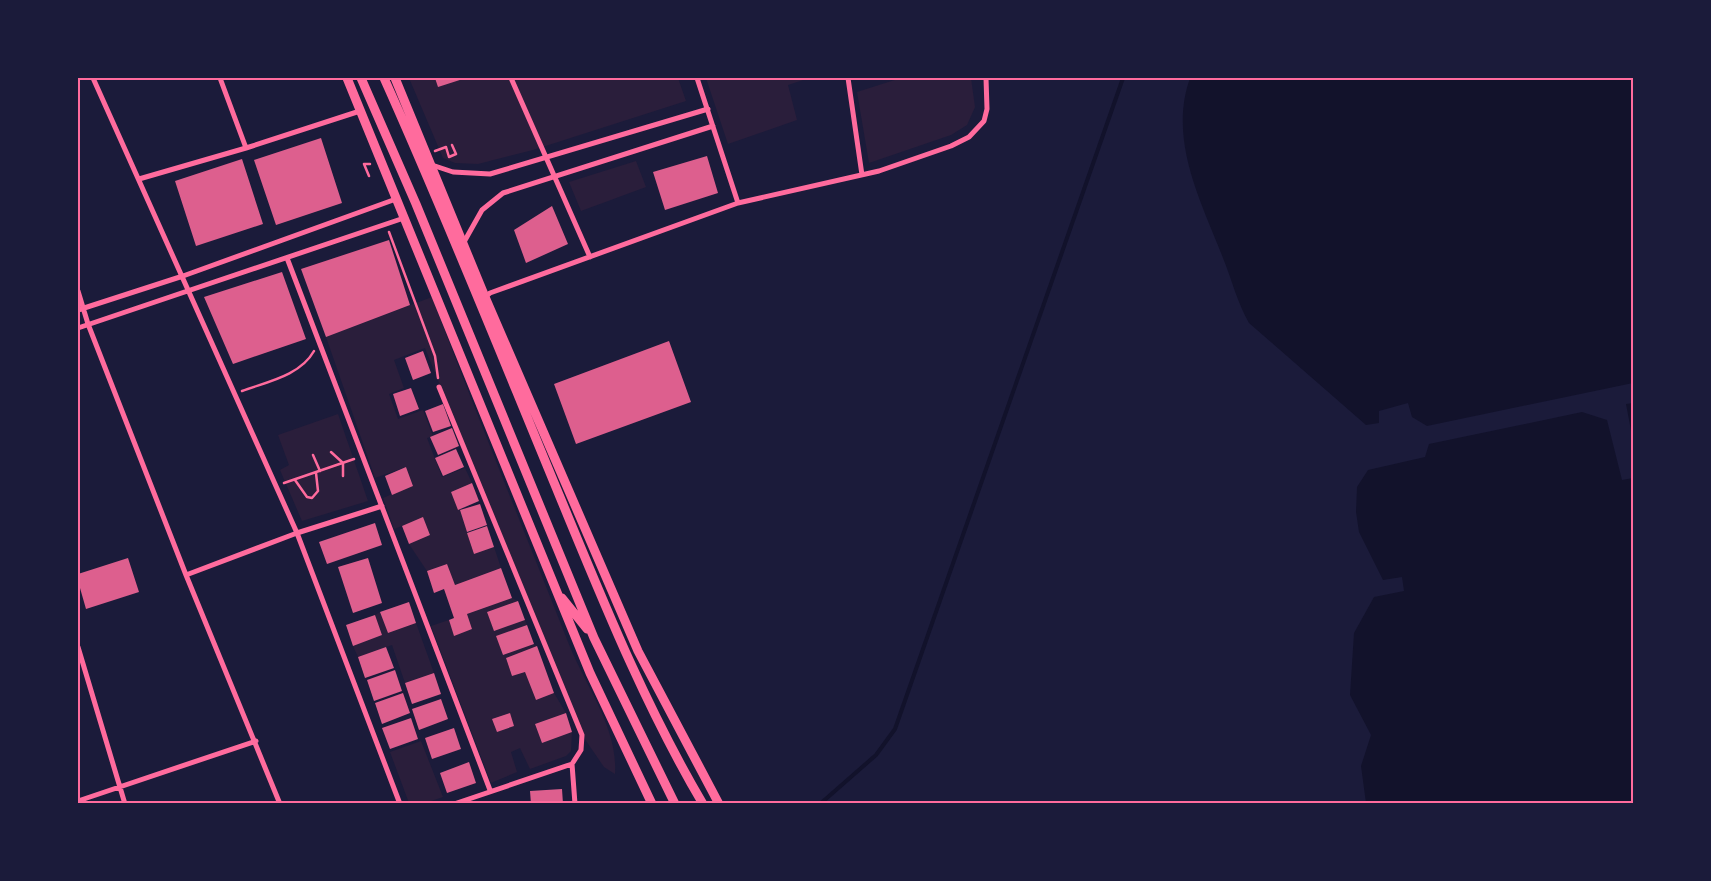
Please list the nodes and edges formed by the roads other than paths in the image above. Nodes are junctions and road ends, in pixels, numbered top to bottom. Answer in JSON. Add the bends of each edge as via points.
{"nodes":[{"id":1,"x":93,"y":78,"type":"edge"},
{"id":2,"x":220,"y":78,"type":"edge"},
{"id":3,"x":346,"y":78,"type":"edge"},
{"id":4,"x":361,"y":78,"type":"edge"},
{"id":5,"x":385,"y":78,"type":"edge"},
{"id":6,"x":395,"y":78,"type":"edge"},
{"id":7,"x":511,"y":78,"type":"edge"},
{"id":8,"x":697,"y":78,"type":"edge"},
{"id":9,"x":848,"y":78,"type":"edge"},
{"id":10,"x":986,"y":78,"type":"edge"},
{"id":11,"x":708,"y":109,"type":"junction"},
{"id":12,"x":360,"y":110,"type":"junction"},
{"id":13,"x":713,"y":126,"type":"junction"},
{"id":14,"x":246,"y":148,"type":"junction"},
{"id":15,"x":547,"y":158,"type":"junction"},
{"id":16,"x":432,"y":165,"type":"junction"},
{"id":17,"x":862,"y":175,"type":"junction"},
{"id":18,"x":555,"y":176,"type":"junction"},
{"id":19,"x":139,"y":179,"type":"junction"},
{"id":20,"x":396,"y":200,"type":"junction"},
{"id":21,"x":738,"y":202,"type":"junction"},
{"id":22,"x":404,"y":218,"type":"junction"},
{"id":23,"x":464,"y":242,"type":"junction"},
{"id":24,"x":590,"y":257,"type":"junction"},
{"id":25,"x":288,"y":258,"type":"junction"},
{"id":26,"x":183,"y":276,"type":"junction"},
{"id":27,"x":188,"y":290,"type":"junction"},
{"id":28,"x":78,"y":291,"type":"edge"},
{"id":29,"x":485,"y":297,"type":"junction"},
{"id":30,"x":80,"y":309,"type":"edge"},
{"id":31,"x":88,"y":324,"type":"junction"},
{"id":32,"x":78,"y":328,"type":"edge"},
{"id":33,"x":440,"y":387,"type":"road end"},
{"id":34,"x":382,"y":506,"type":"junction"},
{"id":35,"x":297,"y":533,"type":"junction"},
{"id":36,"x":186,"y":575,"type":"junction"},
{"id":37,"x":556,"y":590,"type":"junction"},
{"id":38,"x":594,"y":638,"type":"junction"},
{"id":39,"x":78,"y":647,"type":"edge"},
{"id":40,"x":256,"y":741,"type":"junction"},
{"id":41,"x":572,"y":764,"type":"junction"},
{"id":42,"x":119,"y":787,"type":"junction"},
{"id":43,"x":490,"y":790,"type":"junction"},
{"id":44,"x":78,"y":801,"type":"edge"},
{"id":45,"x":124,"y":804,"type":"edge"},
{"id":46,"x":280,"y":804,"type":"edge"},
{"id":47,"x":400,"y":804,"type":"edge"},
{"id":48,"x":454,"y":804,"type":"edge"},
{"id":49,"x":575,"y":804,"type":"edge"},
{"id":50,"x":652,"y":804,"type":"edge"},
{"id":51,"x":675,"y":804,"type":"edge"},
{"id":52,"x":703,"y":804,"type":"edge"},
{"id":53,"x":719,"y":804,"type":"edge"}],
"edges":[{"from":1,"to":19,"type":"street"},
{"from":2,"to":14,"type":"street"},
{"from":3,"to":12,"type":"highway"},
{"from":4,"to":38,"type":"highway"},
{"from":5,"to":52,"type":"highway","via":[[629,663]]},
{"from":6,"to":16,"type":"highway"},
{"from":7,"to":15,"type":"street"},
{"from":8,"to":11,"type":"street"},
{"from":9,"to":17,"type":"street"},
{"from":10,"to":17,"type":"street","via":[[984,121],[969,137]]},
{"from":11,"to":13,"type":"street"},
{"from":11,"to":15,"type":"street"},
{"from":12,"to":14,"type":"street"},
{"from":12,"to":20,"type":"highway"},
{"from":13,"to":18,"type":"street"},
{"from":13,"to":21,"type":"street"},
{"from":14,"to":19,"type":"street"},
{"from":15,"to":16,"type":"street","via":[[490,174],[453,172]]},
{"from":15,"to":18,"type":"street"},
{"from":16,"to":23,"type":"highway"},
{"from":17,"to":21,"type":"street"},
{"from":18,"to":23,"type":"street","via":[[497,197],[476,219]]},
{"from":18,"to":24,"type":"street"},
{"from":19,"to":26,"type":"street"},
{"from":20,"to":22,"type":"highway"},
{"from":20,"to":26,"type":"street"},
{"from":21,"to":24,"type":"street"},
{"from":22,"to":25,"type":"street"},
{"from":22,"to":37,"type":"highway"},
{"from":23,"to":29,"type":"highway"},
{"from":24,"to":29,"type":"street"},
{"from":25,"to":27,"type":"street"},
{"from":25,"to":34,"type":"street"},
{"from":26,"to":27,"type":"street"},
{"from":26,"to":30,"type":"street"},
{"from":27,"to":31,"type":"street"},
{"from":27,"to":35,"type":"street"},
{"from":28,"to":30,"type":"street"},
{"from":29,"to":53,"type":"highway","via":[[638,651]]},
{"from":30,"to":31,"type":"street"},
{"from":31,"to":32,"type":"street"},
{"from":31,"to":36,"type":"street"},
{"from":33,"to":41,"type":"street","via":[[582,735],[580,750]]},
{"from":34,"to":35,"type":"street"},
{"from":34,"to":43,"type":"street"},
{"from":35,"to":36,"type":"street"},
{"from":35,"to":47,"type":"street"},
{"from":36,"to":40,"type":"street"},
{"from":37,"to":38,"type":"highway"},
{"from":37,"to":50,"type":"highway","via":[[590,674]]},
{"from":38,"to":51,"type":"highway"},
{"from":39,"to":42,"type":"street"},
{"from":40,"to":42,"type":"street"},
{"from":40,"to":46,"type":"street"},
{"from":41,"to":43,"type":"street"},
{"from":41,"to":49,"type":"street"},
{"from":42,"to":44,"type":"street"},
{"from":42,"to":45,"type":"street"},
{"from":43,"to":48,"type":"street"}]}
